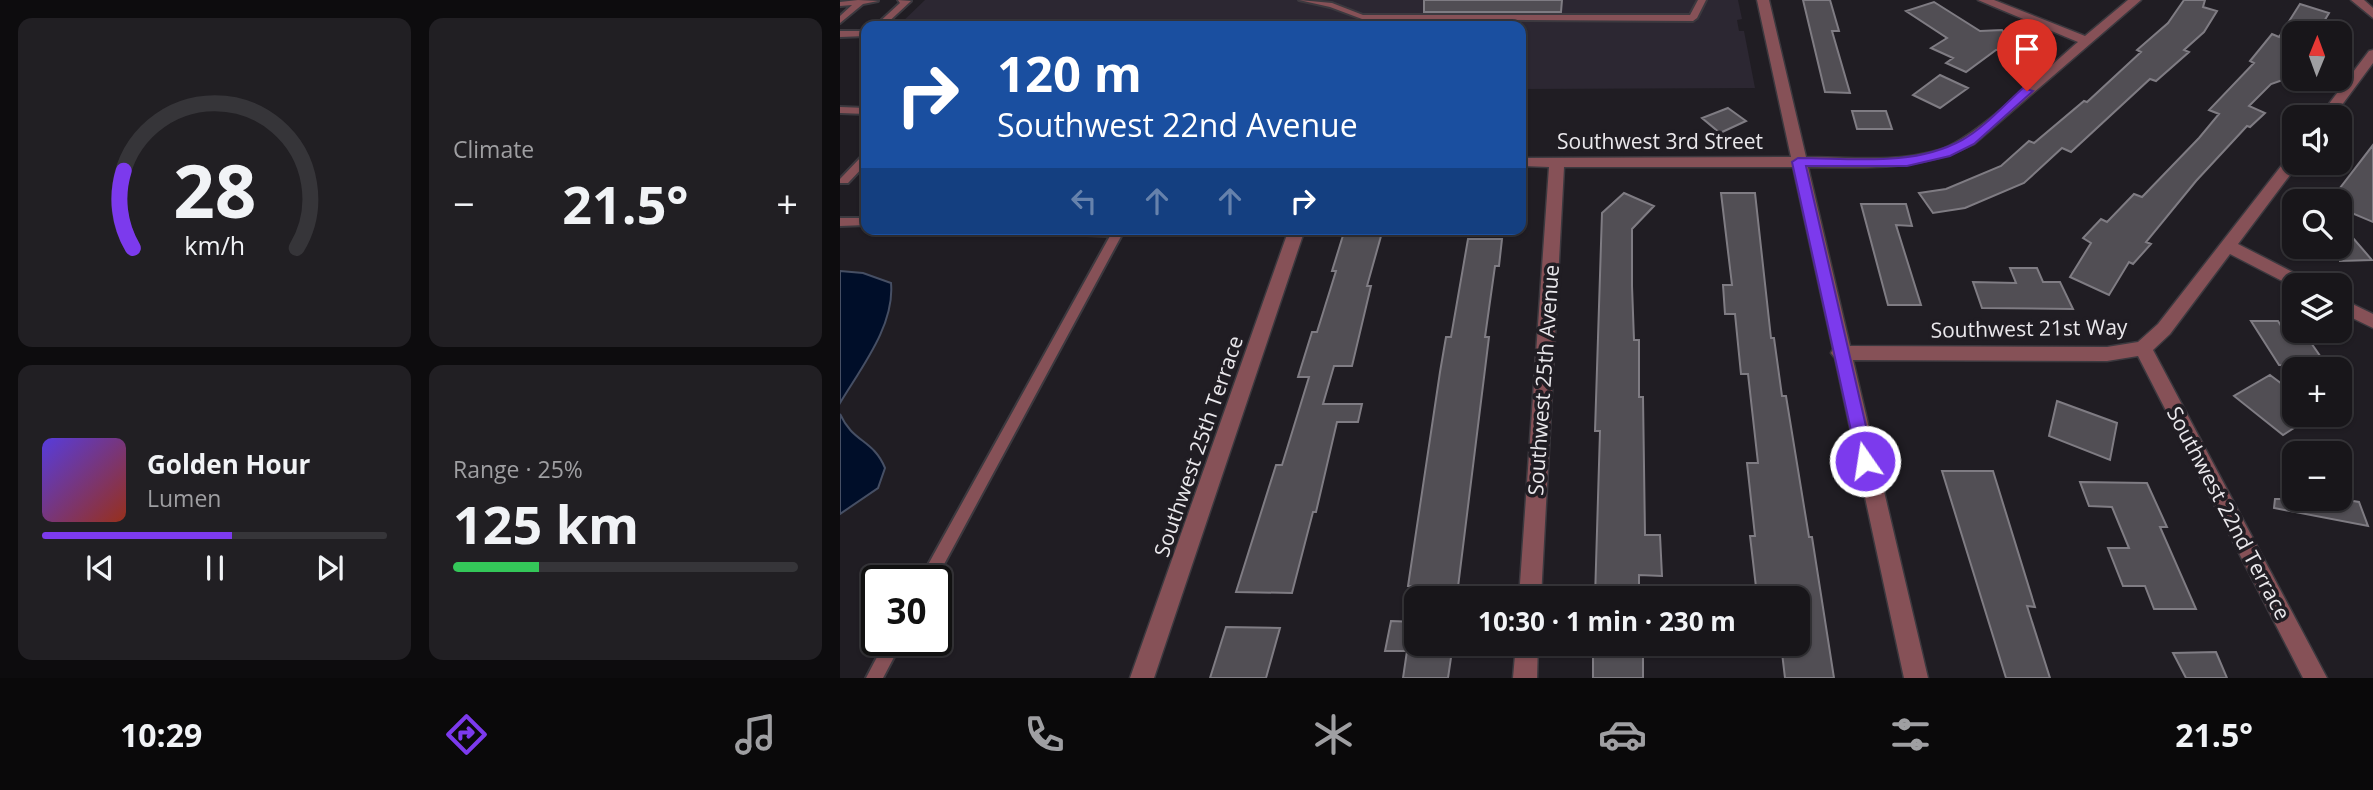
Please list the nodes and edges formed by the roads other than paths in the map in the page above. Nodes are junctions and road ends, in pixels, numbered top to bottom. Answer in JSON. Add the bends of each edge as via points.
{"nodes":[{"id":1,"x":1303,"y":0,"type":"edge"},
{"id":2,"x":1702,"y":0,"type":"edge"},
{"id":3,"x":1763,"y":0,"type":"edge"},
{"id":4,"x":1984,"y":0,"type":"edge"},
{"id":5,"x":2135,"y":0,"type":"edge"},
{"id":6,"x":2357,"y":0,"type":"edge"},
{"id":7,"x":887,"y":1,"type":"edge"},
{"id":8,"x":860,"y":3,"type":"junction"},
{"id":9,"x":840,"y":4,"type":"edge"},
{"id":10,"x":2373,"y":14,"type":"edge"},
{"id":11,"x":840,"y":20,"type":"edge"},
{"id":12,"x":884,"y":21,"type":"edge"},
{"id":13,"x":840,"y":34,"type":"edge"},
{"id":14,"x":861,"y":34,"type":"edge"},
{"id":15,"x":2086,"y":41,"type":"junction"},
{"id":16,"x":2373,"y":54,"type":"edge"},
{"id":17,"x":2335,"y":105,"type":"edge"},
{"id":18,"x":840,"y":110,"type":"edge"},
{"id":19,"x":861,"y":111,"type":"edge"},
{"id":20,"x":1526,"y":162,"type":"edge"},
{"id":21,"x":1557,"y":162,"type":"junction"},
{"id":22,"x":1798,"y":162,"type":"junction"},
{"id":23,"x":861,"y":163,"type":"edge"},
{"id":24,"x":2282,"y":175,"type":"edge"},
{"id":25,"x":844,"y":181,"type":"dead end"},
{"id":26,"x":840,"y":222,"type":"edge"},
{"id":27,"x":861,"y":222,"type":"edge"},
{"id":28,"x":1117,"y":235,"type":"edge"},
{"id":29,"x":1295,"y":235,"type":"edge"},
{"id":30,"x":2229,"y":246,"type":"junction"},
{"id":31,"x":2282,"y":274,"type":"edge"},
{"id":32,"x":2352,"y":311,"type":"edge"},
{"id":33,"x":2373,"y":322,"type":"edge"},
{"id":34,"x":2143,"y":348,"type":"junction"},
{"id":35,"x":1840,"y":353,"type":"junction"},
{"id":36,"x":936,"y":565,"type":"edge"},
{"id":37,"x":1531,"y":586,"type":"edge"},
{"id":38,"x":886,"y":656,"type":"edge"},
{"id":39,"x":1526,"y":656,"type":"edge"},
{"id":40,"x":874,"y":678,"type":"edge"},
{"id":41,"x":1142,"y":678,"type":"edge"},
{"id":42,"x":1525,"y":678,"type":"edge"},
{"id":43,"x":1916,"y":678,"type":"edge"},
{"id":44,"x":2315,"y":678,"type":"edge"}],
"edges":[{"from":1,"to":2,"type":"lane","via":[[1362,17],[1601,20],[1693,18]]},
{"from":3,"to":22,"type":"street"},
{"from":4,"to":15,"type":"street"},
{"from":5,"to":15,"type":"street","name":"Southwest 3rd Street"},
{"from":6,"to":10,"type":"street"},
{"from":7,"to":8,"type":"lane"},
{"from":7,"to":12,"type":"lane","via":[[906,1]]},
{"from":8,"to":9,"type":"lane"},
{"from":8,"to":11,"type":"lane"},
{"from":13,"to":14,"type":"lane"},
{"from":15,"to":22,"type":"street","name":"Southwest 3rd Street","via":[[1969,141],[1946,153],[1907,162]]},
{"from":16,"to":17,"type":"street"},
{"from":18,"to":19,"type":"lane"},
{"from":20,"to":21,"type":"street","name":"Southwest 3rd Street"},
{"from":21,"to":22,"type":"street","name":"Southwest 3rd Street"},
{"from":21,"to":37,"type":"street","name":"Southwest 25th Avenue"},
{"from":22,"to":35,"type":"street"},
{"from":23,"to":25,"type":"lane"},
{"from":24,"to":30,"type":"street","name":"Southwest 21st Way"},
{"from":26,"to":27,"type":"lane"},
{"from":28,"to":36,"type":"lane"},
{"from":29,"to":41,"type":"street","name":"Southwest 25th Terrace"},
{"from":30,"to":31,"type":"street"},
{"from":30,"to":34,"type":"street","name":"Southwest 21st Way","via":[[2164,329]]},
{"from":32,"to":33,"type":"street"},
{"from":34,"to":35,"type":"street","name":"Southwest 21st Way","via":[[2107,354]]},
{"from":34,"to":44,"type":"street","name":"Southwest 22nd Terrace"},
{"from":35,"to":43,"type":"street"},
{"from":38,"to":40,"type":"lane"},
{"from":39,"to":42,"type":"street"}]}
